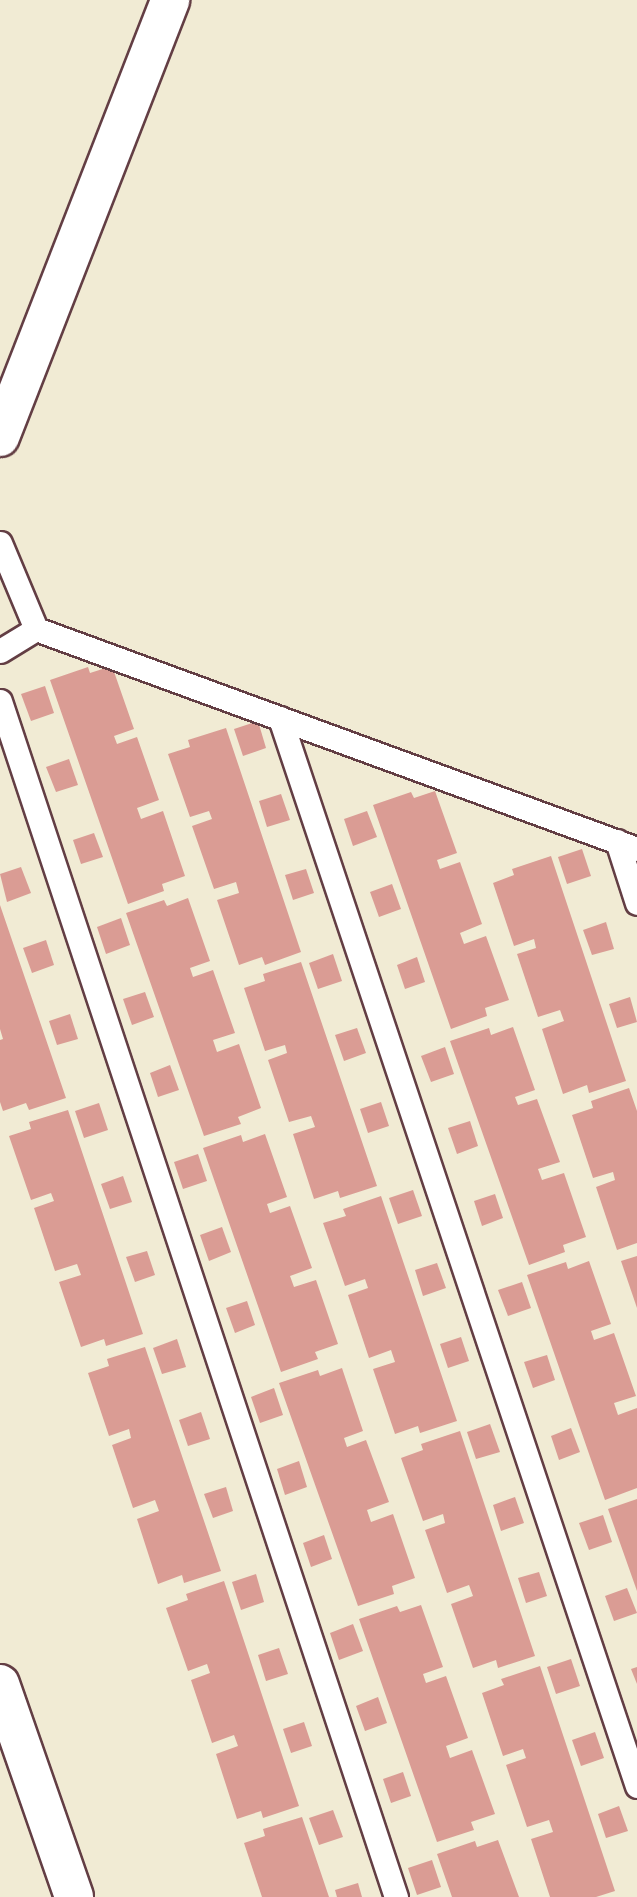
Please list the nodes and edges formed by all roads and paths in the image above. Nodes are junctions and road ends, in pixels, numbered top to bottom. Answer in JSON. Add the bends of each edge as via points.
{"nodes":[{"id":1,"x":170,"y":0,"type":"edge"},
{"id":2,"x":0,"y":437,"type":"edge"},
{"id":3,"x":0,"y":543,"type":"edge"},
{"id":4,"x":36,"y":629,"type":"junction"},
{"id":5,"x":0,"y":651,"type":"edge"},
{"id":6,"x":0,"y":701,"type":"edge"},
{"id":7,"x":280,"y":718,"type":"junction"},
{"id":8,"x":627,"y":845,"type":"edge"},
{"id":9,"x":637,"y":903,"type":"edge"},
{"id":10,"x":0,"y":1684,"type":"edge"},
{"id":11,"x":637,"y":1786,"type":"edge"},
{"id":12,"x":74,"y":1897,"type":"edge"},
{"id":13,"x":396,"y":1897,"type":"edge"}],
"edges":[{"from":1,"to":2,"type":"street"},
{"from":3,"to":4,"type":"lane"},
{"from":4,"to":5,"type":"lane"},
{"from":4,"to":7,"type":"lane"},
{"from":6,"to":13,"type":"lane"},
{"from":7,"to":8,"type":"lane"},
{"from":7,"to":11,"type":"lane"},
{"from":8,"to":9,"type":"lane"},
{"from":10,"to":12,"type":"street"}]}
